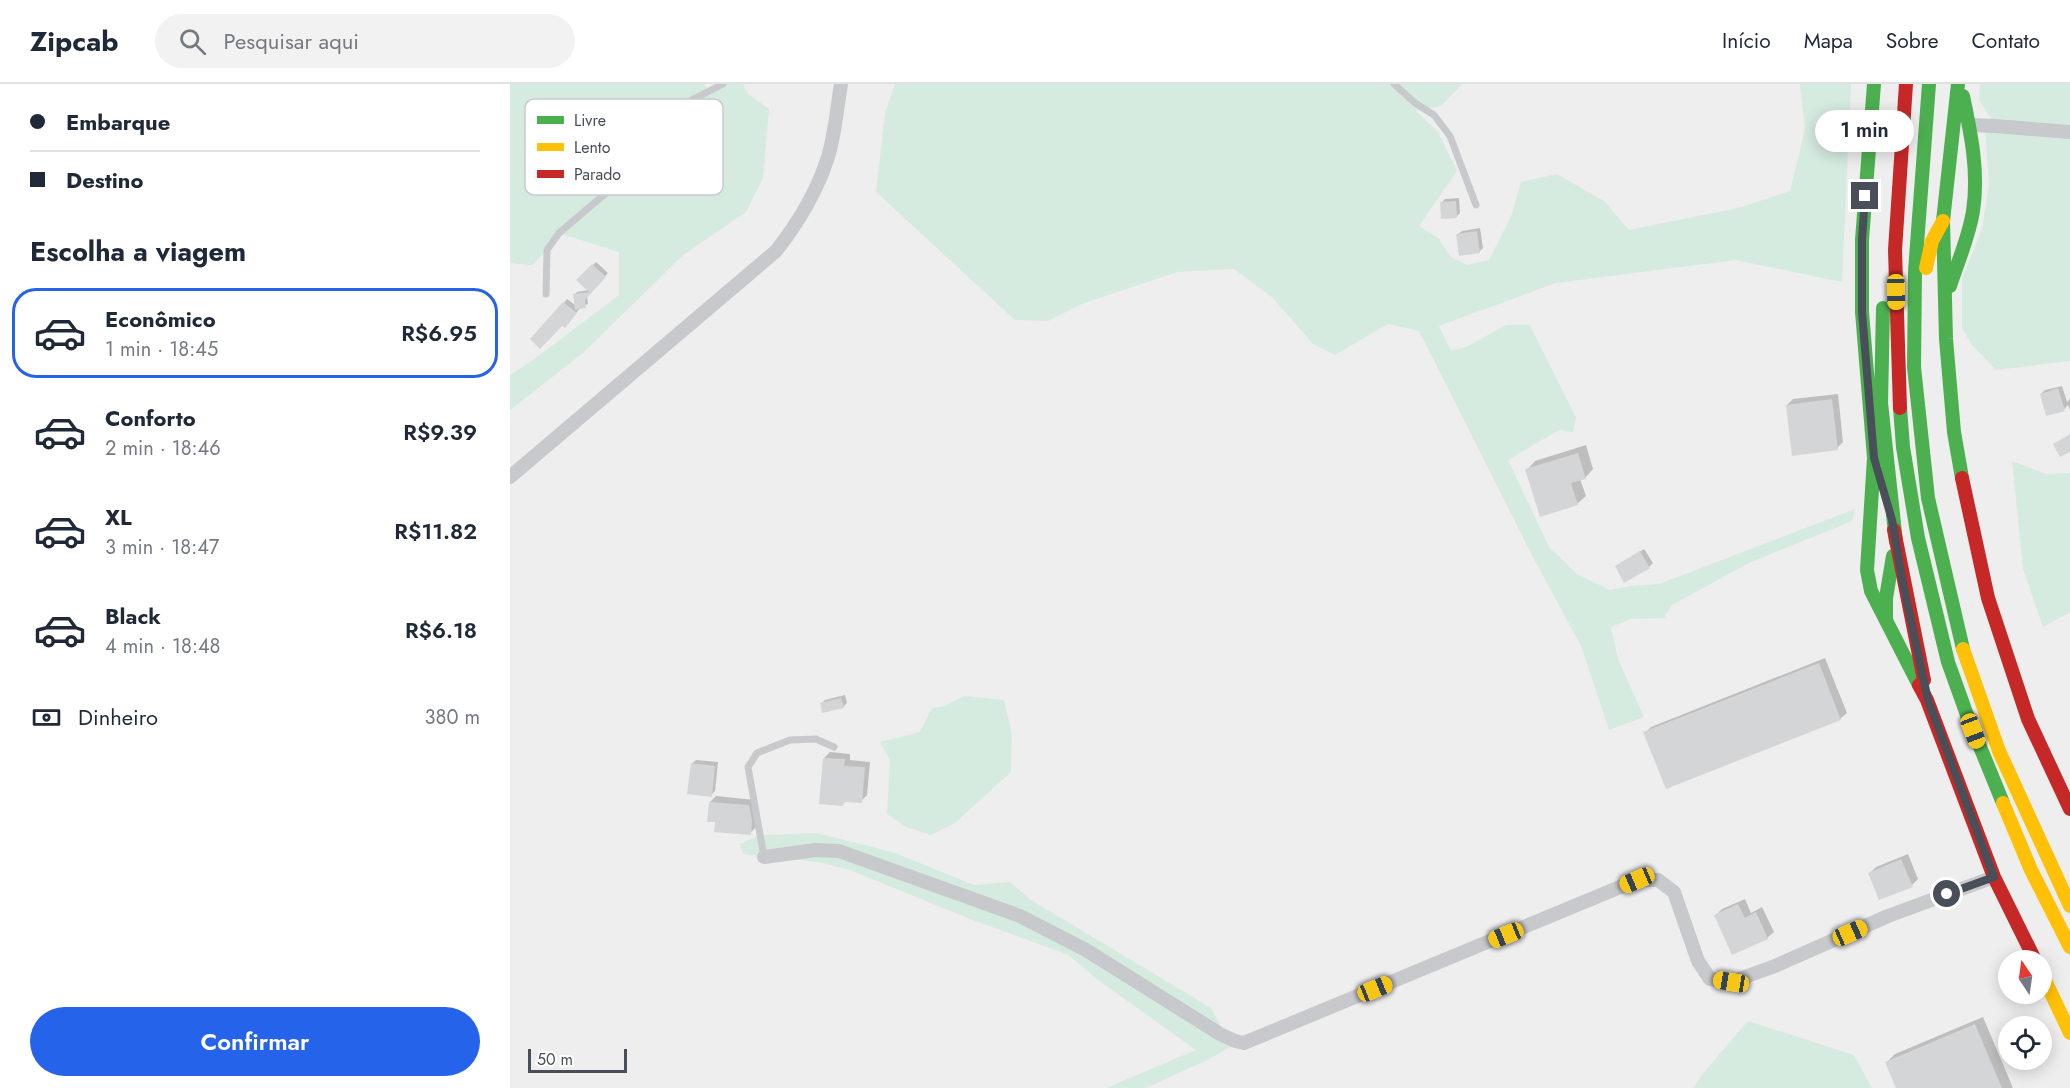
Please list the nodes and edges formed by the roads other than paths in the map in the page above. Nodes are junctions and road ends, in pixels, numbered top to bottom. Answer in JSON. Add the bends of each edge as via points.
{"nodes":[{"id":1,"x":723,"y":84,"type":"edge"},
{"id":2,"x":841,"y":84,"type":"edge"},
{"id":3,"x":1394,"y":84,"type":"edge"},
{"id":4,"x":1874,"y":84,"type":"edge"},
{"id":5,"x":1906,"y":84,"type":"edge"},
{"id":6,"x":1929,"y":84,"type":"edge"},
{"id":7,"x":1960,"y":84,"type":"edge"},
{"id":8,"x":694,"y":99,"type":"edge"},
{"id":9,"x":1969,"y":125,"type":"junction"},
{"id":10,"x":2070,"y":132,"type":"edge"},
{"id":11,"x":1974,"y":160,"type":"junction"},
{"id":12,"x":604,"y":195,"type":"edge"},
{"id":13,"x":1476,"y":205,"type":"dead end"},
{"id":14,"x":1943,"y":221,"type":"junction"},
{"id":15,"x":1895,"y":250,"type":"junction"},
{"id":16,"x":546,"y":294,"type":"dead end"},
{"id":17,"x":1945,"y":300,"type":"junction"},
{"id":18,"x":1874,"y":458,"type":"junction"},
{"id":19,"x":1923,"y":462,"type":"junction"},
{"id":20,"x":510,"y":477,"type":"edge"},
{"id":21,"x":1896,"y":542,"type":"junction"},
{"id":22,"x":1886,"y":623,"type":"junction"},
{"id":23,"x":1928,"y":700,"type":"junction"},
{"id":24,"x":834,"y":747,"type":"dead end"},
{"id":25,"x":2070,"y":809,"type":"edge"},
{"id":26,"x":764,"y":857,"type":"joint"},
{"id":27,"x":1994,"y":877,"type":"junction"},
{"id":28,"x":2070,"y":906,"type":"edge"},
{"id":29,"x":2070,"y":947,"type":"edge"},
{"id":30,"x":2030,"y":950,"type":"edge"},
{"id":31,"x":2052,"y":995,"type":"edge"},
{"id":32,"x":2070,"y":1033,"type":"edge"}],
"edges":[{"from":1,"to":8,"type":"lane"},
{"from":2,"to":20,"type":"street","via":[[822,174],[805,210],[776,251]]},
{"from":3,"to":13,"type":"lane","via":[[1434,115],[1450,136]]},
{"from":4,"to":18,"type":"main road","via":[[1862,240],[1862,300]]},
{"from":5,"to":15,"type":"main road"},
{"from":6,"to":19,"type":"main road","via":[[1915,271],[1914,367]]},
{"from":7,"to":9,"type":"main road"},
{"from":7,"to":14,"type":"main road"},
{"from":9,"to":10,"type":"street"},
{"from":9,"to":11,"type":"main road"},
{"from":11,"to":14,"type":"main road"},
{"from":11,"to":17,"type":"main road","via":[[1973,213]]},
{"from":12,"to":16,"type":"lane","via":[[559,233],[547,250]]},
{"from":14,"to":17,"type":"main road"},
{"from":14,"to":19,"type":"main road","via":[[1926,264],[1928,418]]},
{"from":15,"to":21,"type":"main road","via":[[1883,304],[1880,354],[1881,416],[1896,515]]},
{"from":15,"to":29,"type":"main road","via":[[1904,447],[1917,538],[1948,662],[1986,764]]},
{"from":17,"to":25,"type":"main road","via":[[1954,432],[1988,598],[2028,719]]},
{"from":18,"to":21,"type":"main road"},
{"from":18,"to":22,"type":"main road","via":[[1867,570],[1871,591]]},
{"from":19,"to":28,"type":"main road","via":[[1935,533],[1964,654],[1999,751]]},
{"from":21,"to":22,"type":"main road"},
{"from":21,"to":23,"type":"main road"},
{"from":22,"to":23,"type":"main road"},
{"from":23,"to":27,"type":"main road"},
{"from":24,"to":26,"type":"lane","via":[[816,739],[790,740],[757,753],[748,767]]},
{"from":26,"to":27,"type":"street","via":[[839,851],[1020,916],[1086,950],[1220,1034],[1244,1043],[1637,880],[1658,880],[1674,892],[1698,961],[1710,979],[1731,982],[1888,916]]},
{"from":27,"to":30,"type":"main road"},
{"from":31,"to":32,"type":"main road"}]}
